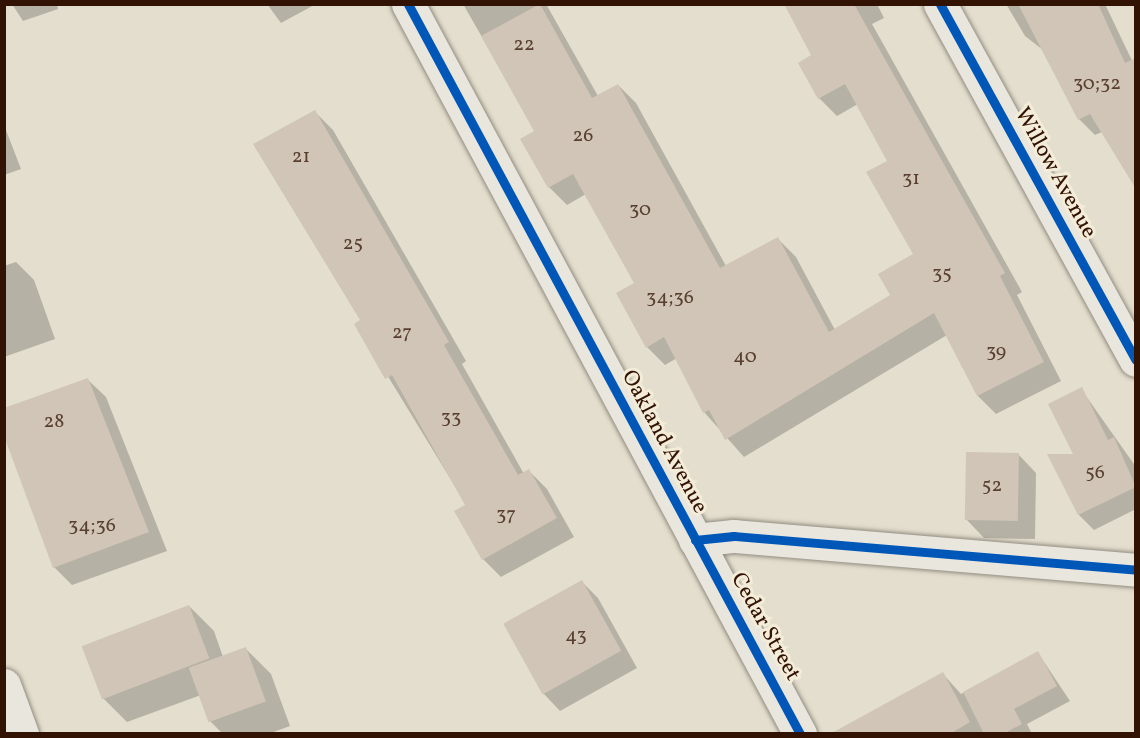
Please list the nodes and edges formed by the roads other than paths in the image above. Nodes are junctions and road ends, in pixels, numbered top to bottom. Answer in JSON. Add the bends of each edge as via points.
{"nodes":[{"id":1,"x":408,"y":4,"type":"edge"},
{"id":2,"x":940,"y":4,"type":"edge"},
{"id":3,"x":1136,"y":360,"type":"edge"},
{"id":4,"x":695,"y":540,"type":"junction"},
{"id":5,"x":1136,"y":570,"type":"edge"},
{"id":6,"x":4,"y":685,"type":"edge"},
{"id":7,"x":22,"y":734,"type":"edge"},
{"id":8,"x":800,"y":734,"type":"edge"}],
"edges":[{"from":1,"to":4,"type":"street","name":"Oakland Avenue"},
{"from":2,"to":3,"type":"street","name":"Willow Avenue"},
{"from":4,"to":5,"type":"street","name":"Oakland Avenue","via":[[734,536]]},
{"from":4,"to":8,"type":"street","name":"Cedar Street"},
{"from":6,"to":7,"type":"street"}]}
